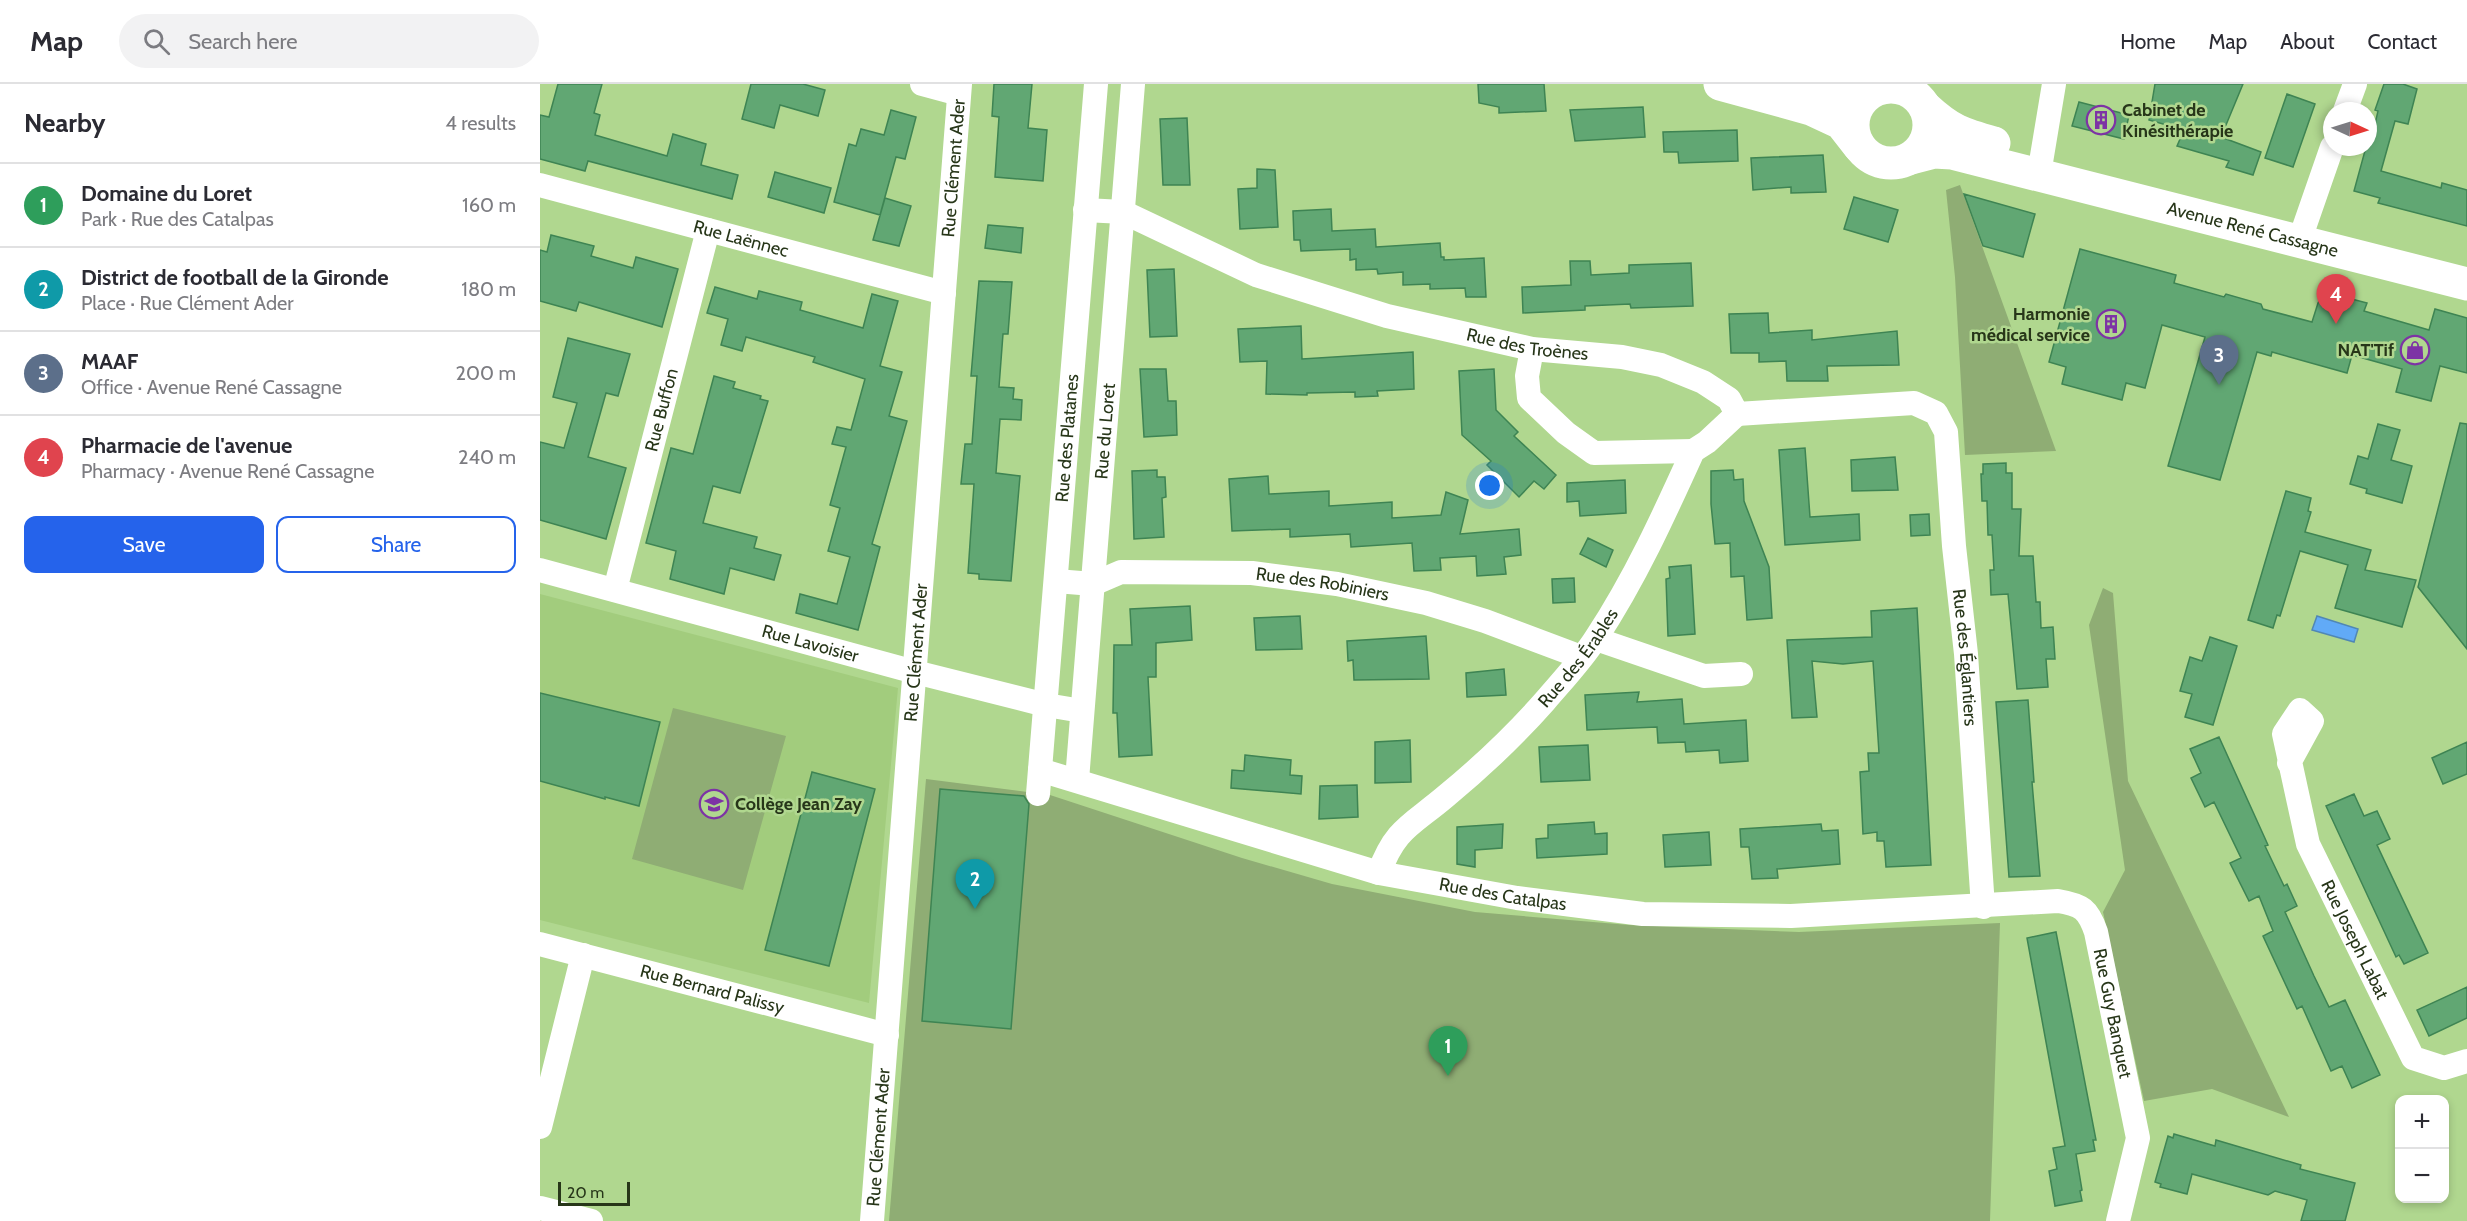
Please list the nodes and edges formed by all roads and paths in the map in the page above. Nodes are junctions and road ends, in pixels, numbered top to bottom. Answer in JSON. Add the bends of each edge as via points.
{"nodes":[{"id":1,"x":922,"y":84,"type":"edge"},
{"id":2,"x":1096,"y":84,"type":"edge"},
{"id":3,"x":1133,"y":84,"type":"edge"},
{"id":4,"x":1720,"y":84,"type":"edge"},
{"id":5,"x":1796,"y":84,"type":"edge"},
{"id":6,"x":2054,"y":84,"type":"edge"},
{"id":7,"x":2355,"y":84,"type":"edge"},
{"id":8,"x":1886,"y":87,"type":"edge"},
{"id":9,"x":960,"y":89,"type":"edge"},
{"id":10,"x":2348,"y":102,"type":"edge"},
{"id":11,"x":1925,"y":107,"type":"junction"},
{"id":12,"x":1858,"y":146,"type":"junction"},
{"id":13,"x":2329,"y":156,"type":"edge"},
{"id":14,"x":1911,"y":158,"type":"junction"},
{"id":15,"x":2041,"y":165,"type":"junction"},
{"id":16,"x":540,"y":185,"type":"edge"},
{"id":17,"x":1085,"y":210,"type":"junction"},
{"id":18,"x":1123,"y":212,"type":"junction"},
{"id":19,"x":708,"y":230,"type":"junction"},
{"id":20,"x":2302,"y":233,"type":"junction"},
{"id":21,"x":2467,"y":264,"type":"edge"},
{"id":22,"x":2467,"y":284,"type":"edge"},
{"id":23,"x":944,"y":293,"type":"junction"},
{"id":24,"x":1532,"y":349,"type":"junction"},
{"id":25,"x":1737,"y":414,"type":"junction"},
{"id":26,"x":1693,"y":451,"type":"junction"},
{"id":27,"x":540,"y":570,"type":"edge"},
{"id":28,"x":1056,"y":581,"type":"junction"},
{"id":29,"x":1093,"y":584,"type":"junction"},
{"id":30,"x":615,"y":590,"type":"junction"},
{"id":31,"x":1588,"y":648,"type":"junction"},
{"id":32,"x":915,"y":672,"type":"junction"},
{"id":33,"x":1741,"y":674,"type":"dead end"},
{"id":34,"x":1046,"y":705,"type":"junction"},
{"id":35,"x":1082,"y":711,"type":"junction"},
{"id":36,"x":2289,"y":763,"type":"dead end"},
{"id":37,"x":1040,"y":770,"type":"junction"},
{"id":38,"x":1077,"y":780,"type":"junction"},
{"id":39,"x":1038,"y":794,"type":"dead end"},
{"id":40,"x":1379,"y":873,"type":"junction"},
{"id":41,"x":1983,"y":907,"type":"junction"},
{"id":42,"x":540,"y":944,"type":"edge"},
{"id":43,"x":584,"y":955,"type":"junction"},
{"id":44,"x":887,"y":1035,"type":"junction"},
{"id":45,"x":2467,"y":1061,"type":"edge"},
{"id":46,"x":540,"y":1127,"type":"edge"},
{"id":47,"x":540,"y":1208,"type":"edge"},
{"id":48,"x":591,"y":1221,"type":"edge"},
{"id":49,"x":872,"y":1221,"type":"edge"},
{"id":50,"x":2118,"y":1221,"type":"edge"}],
"edges":[{"from":1,"to":9,"type":"street"},
{"from":2,"to":17,"type":"street","name":"Rue des Platanes"},
{"from":3,"to":18,"type":"street","name":"Rue du Loret"},
{"from":4,"to":12,"type":"main road","name":"Avenue René Cassagne","via":[[1810,109],[1841,123]]},
{"from":5,"to":8,"type":"main road","via":[[1849,93]]},
{"from":6,"to":15,"type":"street"},
{"from":7,"to":10,"type":"street"},
{"from":8,"to":11,"type":"main road","name":"Avenue René Cassagne","via":[[1912,93]]},
{"from":8,"to":12,"type":"main road","via":[[1859,104],[1853,122]]},
{"from":9,"to":23,"type":"street","name":"Rue Clément Ader"},
{"from":11,"to":14,"type":"main road","via":[[1929,129],[1920,150]]},
{"from":11,"to":15,"type":"main road","name":"Avenue René Cassagne","via":[[1959,134]]},
{"from":12,"to":14,"type":"main road","name":"Avenue René Cassagne","via":[[1872,158],[1888,164]]},
{"from":13,"to":20,"type":"street"},
{"from":14,"to":15,"type":"main road","name":"Avenue René Cassagne","via":[[1934,152]]},
{"from":15,"to":20,"type":"main road","name":"Avenue René Cassagne"},
{"from":16,"to":19,"type":"street","name":"Rue Laënnec"},
{"from":17,"to":18,"type":"street"},
{"from":17,"to":28,"type":"street","name":"Rue des Platanes"},
{"from":18,"to":24,"type":"street","name":"Rue des Troènes","via":[[1256,275],[1387,316]]},
{"from":18,"to":29,"type":"street","name":"Rue du Loret"},
{"from":19,"to":23,"type":"street","name":"Rue Laënnec"},
{"from":19,"to":30,"type":"street","name":"Rue Buffon"},
{"from":20,"to":21,"type":"main road","name":"Avenue René Cassagne"},
{"from":20,"to":22,"type":"main road","name":"Avenue René Cassagne"},
{"from":23,"to":32,"type":"street","name":"Rue Clément Ader"},
{"from":24,"to":25,"type":"street","name":"Rue des Troènes","via":[[1622,357],[1661,365],[1703,382],[1729,399]]},
{"from":24,"to":26,"type":"street","via":[[1527,376],[1529,398],[1594,453]]},
{"from":25,"to":26,"type":"street","name":"Rue des Érables"},
{"from":25,"to":41,"type":"street","name":"Rue des Églantiers","via":[[1914,403],[1935,413],[1946,432]]},
{"from":26,"to":31,"type":"street","name":"Rue des Érables","via":[[1640,563]]},
{"from":27,"to":30,"type":"street","name":"Rue Lavoisier"},
{"from":28,"to":29,"type":"street","name":"Rue des Robiniers"},
{"from":28,"to":34,"type":"street","name":"Rue des Platanes"},
{"from":29,"to":31,"type":"street","name":"Rue des Robiniers","via":[[1121,572],[1252,573],[1337,584],[1426,603]]},
{"from":29,"to":35,"type":"street","name":"Rue du Loret"},
{"from":30,"to":32,"type":"street","name":"Rue Lavoisier"},
{"from":31,"to":33,"type":"street","name":"Rue des Robiniers","via":[[1704,676]]},
{"from":31,"to":40,"type":"street","name":"Rue des Érables","via":[[1543,703],[1488,758],[1408,825],[1387,850]]},
{"from":32,"to":34,"type":"street","name":"Rue Lavoisier"},
{"from":32,"to":44,"type":"street","name":"Rue Clément Ader"},
{"from":34,"to":35,"type":"street","name":"Rue Lavoisier"},
{"from":34,"to":37,"type":"street","name":"Rue des Platanes"},
{"from":35,"to":38,"type":"street","name":"Rue du Loret"},
{"from":36,"to":45,"type":"street","name":"Rue Joseph Labat","via":[[2308,844],[2413,1058],[2444,1068]]},
{"from":37,"to":38,"type":"street","name":"Rue des Catalpas"},
{"from":37,"to":39,"type":"street","name":"Rue des Platanes"},
{"from":38,"to":40,"type":"street","name":"Rue des Catalpas"},
{"from":40,"to":41,"type":"street","name":"Rue des Catalpas","via":[[1517,898],[1642,914],[1791,916]]},
{"from":41,"to":50,"type":"street","name":"Rue Guy Banquet","via":[[2058,901],[2076,904],[2090,914],[2138,1138]]},
{"from":42,"to":43,"type":"street","name":"Rue Bernard Palissy"},
{"from":43,"to":44,"type":"street","name":"Rue Bernard Palissy"},
{"from":43,"to":46,"type":"street"},
{"from":44,"to":49,"type":"street","name":"Rue Clément Ader"},
{"from":47,"to":48,"type":"street"}]}
